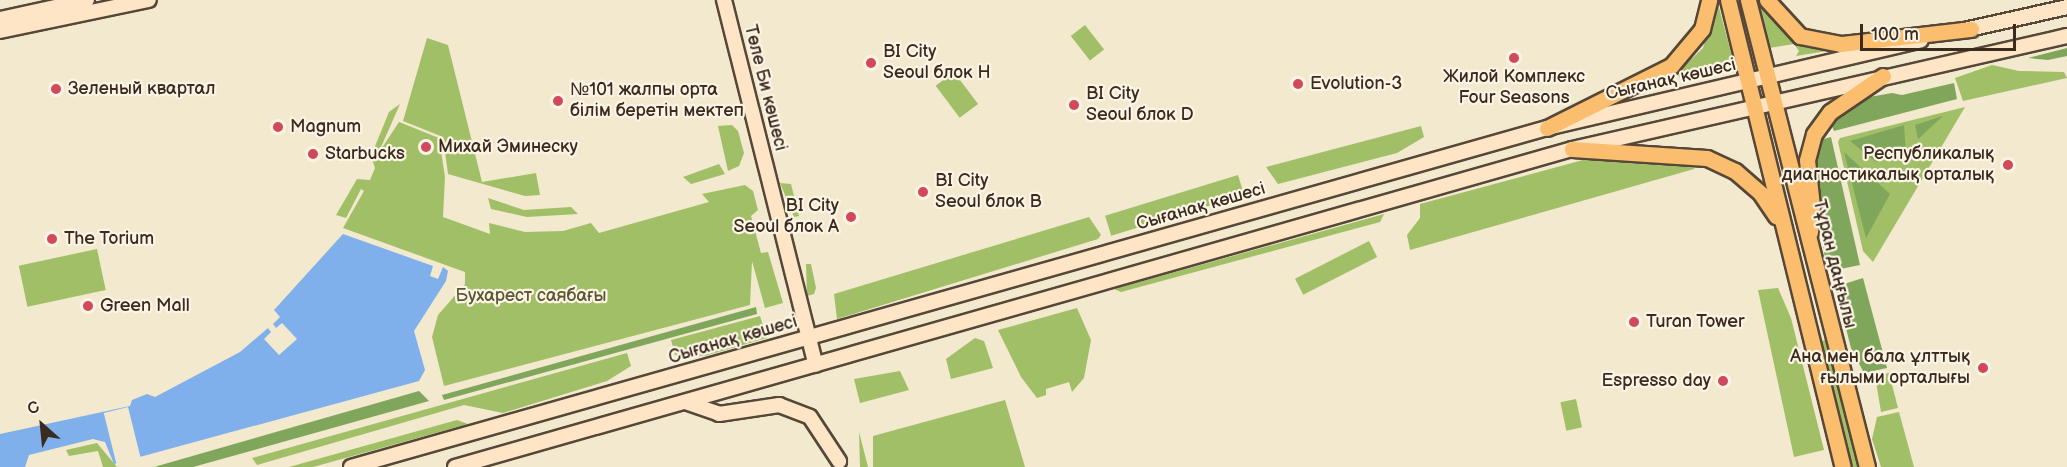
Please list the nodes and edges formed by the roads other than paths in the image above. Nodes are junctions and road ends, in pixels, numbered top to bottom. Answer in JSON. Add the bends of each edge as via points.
{"nodes":[{"id":1,"x":87,"y":0,"type":"edge"},
{"id":2,"x":149,"y":0,"type":"edge"},
{"id":3,"x":724,"y":0,"type":"edge"},
{"id":4,"x":1709,"y":0,"type":"edge"},
{"id":5,"x":1728,"y":0,"type":"edge"},
{"id":6,"x":1748,"y":0,"type":"edge"},
{"id":7,"x":1767,"y":0,"type":"edge"},
{"id":8,"x":2067,"y":7,"type":"edge"},
{"id":9,"x":0,"y":18,"type":"edge"},
{"id":10,"x":1971,"y":29,"type":"junction"},
{"id":11,"x":0,"y":31,"type":"edge"},
{"id":12,"x":2067,"y":36,"type":"edge"},
{"id":13,"x":1766,"y":76,"type":"junction"},
{"id":14,"x":1883,"y":76,"type":"junction"},
{"id":15,"x":1747,"y":80,"type":"junction"},
{"id":16,"x":1773,"y":104,"type":"junction"},
{"id":17,"x":1753,"y":108,"type":"junction"},
{"id":18,"x":1547,"y":128,"type":"junction"},
{"id":19,"x":1572,"y":149,"type":"junction"},
{"id":20,"x":1782,"y":224,"type":"junction"},
{"id":21,"x":1810,"y":244,"type":"junction"},
{"id":22,"x":809,"y":337,"type":"junction"},
{"id":23,"x":816,"y":365,"type":"junction"},
{"id":24,"x":685,"y":402,"type":"junction"},
{"id":25,"x":839,"y":461,"type":"dead end"},
{"id":26,"x":351,"y":467,"type":"edge"},
{"id":27,"x":455,"y":467,"type":"edge"},
{"id":28,"x":1843,"y":467,"type":"edge"},
{"id":29,"x":1867,"y":467,"type":"edge"}],
"edges":[{"from":1,"to":9,"type":"main road"},
{"from":2,"to":11,"type":"main road"},
{"from":3,"to":22,"type":"main road","name":"Төле Би көшесі"},
{"from":4,"to":18,"type":"main road","via":[[1702,29],[1671,66]]},
{"from":5,"to":15,"type":"main road"},
{"from":6,"to":13,"type":"main road","name":"Тұран даңғылы"},
{"from":7,"to":10,"type":"main road","via":[[1800,36],[1840,44]]},
{"from":8,"to":10,"type":"main road","name":"Сығанақ көшесі"},
{"from":10,"to":13,"type":"main road","name":"Сығанақ көшесі"},
{"from":12,"to":14,"type":"main road"},
{"from":13,"to":15,"type":"main road","name":"Сығанақ көшесі"},
{"from":13,"to":16,"type":"main road","name":"Тұран даңғылы"},
{"from":14,"to":16,"type":"main road"},
{"from":14,"to":21,"type":"main road","via":[[1830,112],[1814,134],[1807,160],[1812,206]]},
{"from":15,"to":17,"type":"main road"},
{"from":15,"to":18,"type":"main road","name":"Сығанақ көшесі"},
{"from":16,"to":17,"type":"main road"},
{"from":16,"to":21,"type":"main road","name":"Тұран даңғылы"},
{"from":17,"to":19,"type":"main road"},
{"from":17,"to":20,"type":"main road"},
{"from":18,"to":22,"type":"main road","name":"Сығанақ көшесі"},
{"from":19,"to":20,"type":"main road","via":[[1707,158],[1735,171],[1761,194]]},
{"from":19,"to":23,"type":"main road"},
{"from":20,"to":28,"type":"main road"},
{"from":21,"to":29,"type":"main road","name":"Тұран даңғылы"},
{"from":22,"to":23,"type":"main road","name":"Төле Би көшесі"},
{"from":22,"to":26,"type":"main road","name":"Сығанақ көшесі"},
{"from":23,"to":24,"type":"main road"},
{"from":24,"to":25,"type":"main road","via":[[719,414],[779,405],[810,417]]},
{"from":24,"to":27,"type":"main road"}]}
